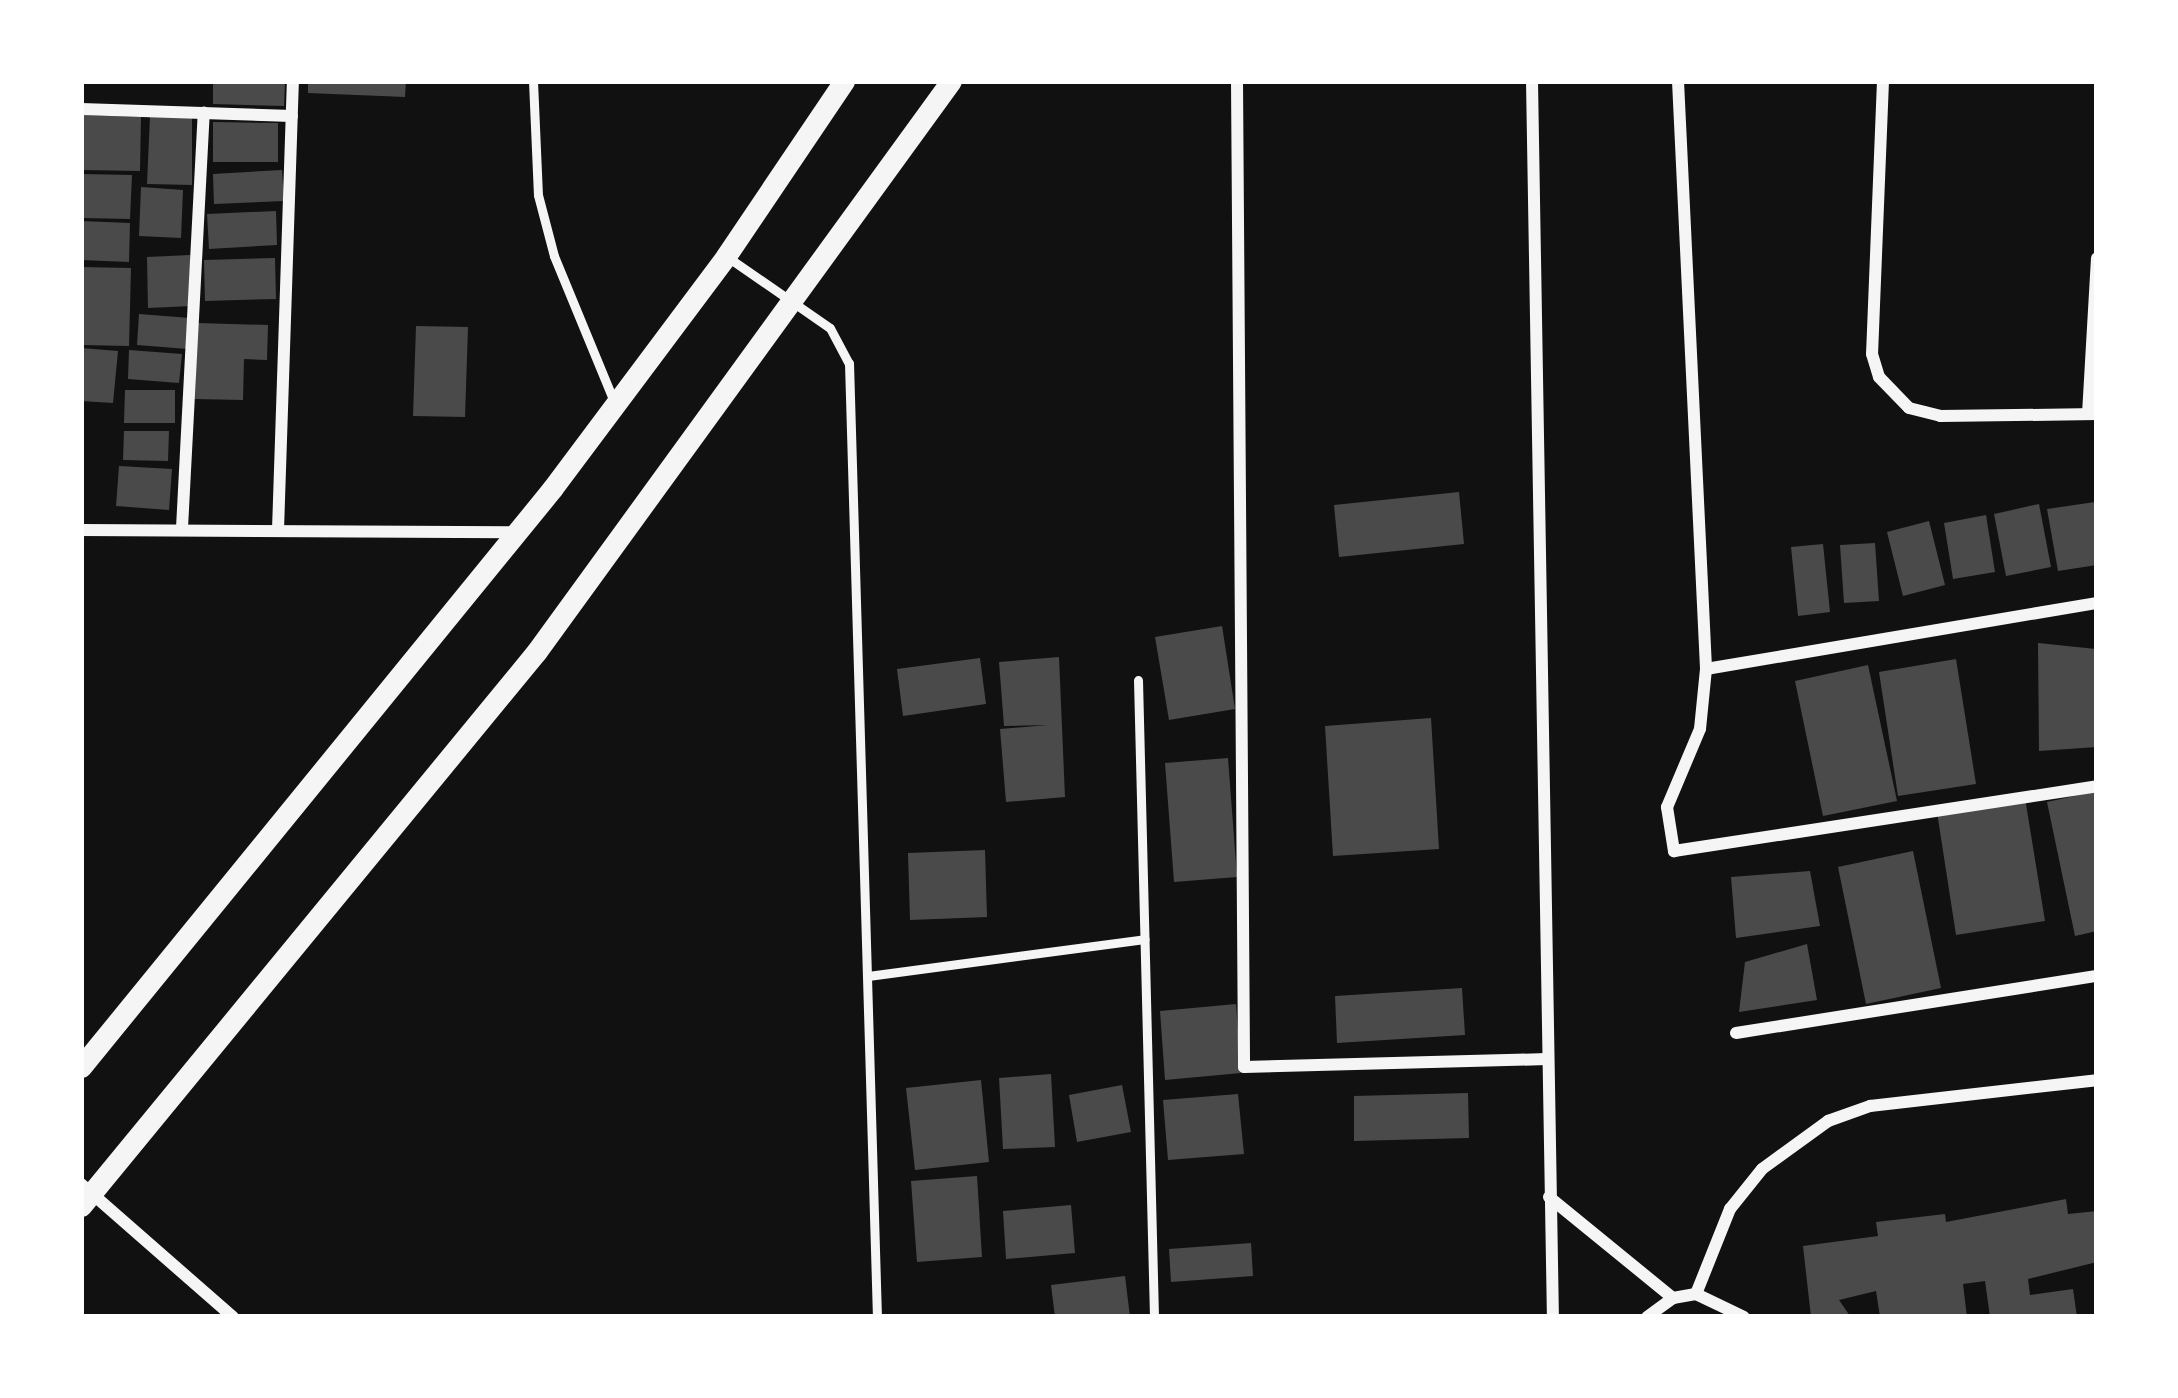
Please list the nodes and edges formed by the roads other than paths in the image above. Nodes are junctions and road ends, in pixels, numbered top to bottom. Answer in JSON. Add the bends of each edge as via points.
{"nodes":[{"id":1,"x":293,"y":81,"type":"edge"},
{"id":2,"x":533,"y":81,"type":"edge"},
{"id":3,"x":844,"y":81,"type":"edge"},
{"id":4,"x":951,"y":81,"type":"edge"},
{"id":5,"x":1237,"y":81,"type":"edge"},
{"id":6,"x":1532,"y":81,"type":"edge"},
{"id":7,"x":1678,"y":81,"type":"edge"},
{"id":8,"x":1883,"y":81,"type":"edge"},
{"id":9,"x":81,"y":109,"type":"edge"},
{"id":10,"x":204,"y":113,"type":"junction"},
{"id":11,"x":292,"y":116,"type":"junction"},
{"id":12,"x":726,"y":256,"type":"junction"},
{"id":13,"x":2097,"y":258,"type":"edge"},
{"id":14,"x":794,"y":298,"type":"junction"},
{"id":15,"x":616,"y":404,"type":"junction"},
{"id":16,"x":2092,"y":414,"type":"edge"},
{"id":17,"x":182,"y":528,"type":"junction"},
{"id":18,"x":81,"y":530,"type":"edge"},
{"id":19,"x":278,"y":530,"type":"junction"},
{"id":20,"x":518,"y":532,"type":"junction"},
{"id":21,"x":2097,"y":603,"type":"edge"},
{"id":22,"x":1706,"y":669,"type":"junction"},
{"id":23,"x":1138,"y":680,"type":"dead end"},
{"id":24,"x":2097,"y":786,"type":"edge"},
{"id":25,"x":1144,"y":939,"type":"junction"},
{"id":26,"x":868,"y":976,"type":"junction"},
{"id":27,"x":2097,"y":976,"type":"edge"},
{"id":28,"x":1736,"y":1033,"type":"dead end"},
{"id":29,"x":1547,"y":1060,"type":"junction"},
{"id":30,"x":81,"y":1067,"type":"edge"},
{"id":31,"x":2097,"y":1080,"type":"edge"},
{"id":32,"x":85,"y":1194,"type":"edge"},
{"id":33,"x":1549,"y":1197,"type":"junction"},
{"id":34,"x":1696,"y":1294,"type":"junction"},
{"id":35,"x":1673,"y":1298,"type":"junction"},
{"id":36,"x":233,"y":1317,"type":"edge"},
{"id":37,"x":877,"y":1317,"type":"edge"},
{"id":38,"x":1154,"y":1317,"type":"edge"},
{"id":39,"x":1553,"y":1317,"type":"edge"},
{"id":40,"x":1647,"y":1317,"type":"edge"},
{"id":41,"x":1744,"y":1317,"type":"edge"}],
"edges":[{"from":1,"to":11,"type":"street"},
{"from":2,"to":15,"type":"lane","via":[[538,195]]},
{"from":3,"to":12,"type":"street"},
{"from":4,"to":14,"type":"street"},
{"from":5,"to":29,"type":"street","via":[[1244,1067]]},
{"from":6,"to":29,"type":"street"},
{"from":7,"to":22,"type":"street"},
{"from":8,"to":16,"type":"street","via":[[1872,353],[1879,377],[1909,408],[1940,416]]},
{"from":9,"to":10,"type":"street"},
{"from":10,"to":11,"type":"street"},
{"from":10,"to":17,"type":"street"},
{"from":11,"to":19,"type":"street"},
{"from":12,"to":14,"type":"lane"},
{"from":12,"to":15,"type":"street"},
{"from":13,"to":16,"type":"street"},
{"from":14,"to":26,"type":"lane","via":[[830,328],[849,363]]},
{"from":14,"to":32,"type":"street","via":[[536,651]]},
{"from":15,"to":20,"type":"street"},
{"from":17,"to":18,"type":"street"},
{"from":17,"to":19,"type":"street"},
{"from":19,"to":20,"type":"street"},
{"from":20,"to":30,"type":"street"},
{"from":21,"to":22,"type":"street"},
{"from":22,"to":24,"type":"street","via":[[1700,729],[1667,807],[1674,851]]},
{"from":23,"to":25,"type":"lane"},
{"from":25,"to":26,"type":"lane"},
{"from":25,"to":38,"type":"lane"},
{"from":26,"to":37,"type":"lane"},
{"from":27,"to":28,"type":"street"},
{"from":29,"to":33,"type":"street"},
{"from":31,"to":34,"type":"street","via":[[1870,1106],[1828,1120],[1795,1139],[1730,1209]]},
{"from":32,"to":36,"type":"street"},
{"from":33,"to":35,"type":"street"},
{"from":33,"to":39,"type":"street"},
{"from":34,"to":35,"type":"street"},
{"from":34,"to":41,"type":"street"},
{"from":35,"to":40,"type":"street"}]}
